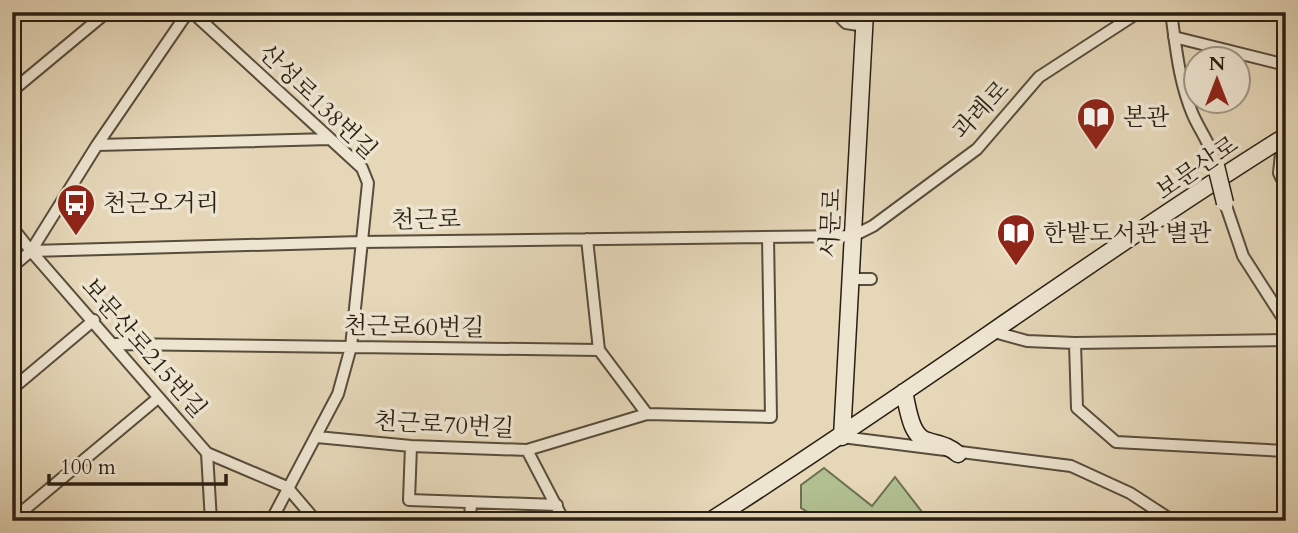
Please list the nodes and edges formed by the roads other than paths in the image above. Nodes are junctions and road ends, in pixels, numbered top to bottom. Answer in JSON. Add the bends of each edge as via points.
{"nodes":[{"id":1,"x":107,"y":12,"type":"edge"},
{"id":2,"x":190,"y":12,"type":"edge"},
{"id":3,"x":835,"y":12,"type":"edge"},
{"id":4,"x":1139,"y":12,"type":"edge"},
{"id":5,"x":1171,"y":12,"type":"edge"},
{"id":6,"x":865,"y":19,"type":"edge"},
{"id":7,"x":1174,"y":37,"type":"junction"},
{"id":8,"x":1286,"y":65,"type":"edge"},
{"id":9,"x":12,"y":91,"type":"edge"},
{"id":10,"x":1286,"y":106,"type":"edge"},
{"id":11,"x":1284,"y":138,"type":"edge"},
{"id":12,"x":330,"y":139,"type":"junction"},
{"id":13,"x":97,"y":145,"type":"junction"},
{"id":14,"x":1216,"y":166,"type":"joint"},
{"id":15,"x":1286,"y":188,"type":"edge"},
{"id":16,"x":1224,"y":203,"type":"joint"},
{"id":17,"x":12,"y":227,"type":"edge"},
{"id":18,"x":853,"y":236,"type":"junction"},
{"id":19,"x":768,"y":237,"type":"junction"},
{"id":20,"x":587,"y":239,"type":"junction"},
{"id":21,"x":361,"y":242,"type":"junction"},
{"id":22,"x":31,"y":251,"type":"junction"},
{"id":23,"x":12,"y":267,"type":"edge"},
{"id":24,"x":850,"y":279,"type":"junction"},
{"id":25,"x":871,"y":279,"type":"dead end"},
{"id":26,"x":94,"y":320,"type":"junction"},
{"id":27,"x":1286,"y":323,"type":"edge"},
{"id":28,"x":994,"y":332,"type":"junction"},
{"id":29,"x":1286,"y":340,"type":"edge"},
{"id":30,"x":1075,"y":343,"type":"junction"},
{"id":31,"x":116,"y":344,"type":"junction"},
{"id":32,"x":351,"y":347,"type":"junction"},
{"id":33,"x":599,"y":350,"type":"junction"},
{"id":34,"x":12,"y":389,"type":"edge"},
{"id":35,"x":904,"y":392,"type":"junction"},
{"id":36,"x":158,"y":398,"type":"junction"},
{"id":37,"x":647,"y":414,"type":"junction"},
{"id":38,"x":317,"y":437,"type":"junction"},
{"id":39,"x":842,"y":437,"type":"junction"},
{"id":40,"x":411,"y":446,"type":"junction"},
{"id":41,"x":527,"y":450,"type":"junction"},
{"id":42,"x":1286,"y":451,"type":"edge"},
{"id":43,"x":207,"y":453,"type":"junction"},
{"id":44,"x":958,"y":454,"type":"junction"},
{"id":45,"x":287,"y":486,"type":"junction"},
{"id":46,"x":471,"y":502,"type":"junction"},
{"id":47,"x":556,"y":505,"type":"junction"},
{"id":48,"x":12,"y":520,"type":"edge"},
{"id":49,"x":211,"y":521,"type":"edge"},
{"id":50,"x":271,"y":521,"type":"edge"},
{"id":51,"x":316,"y":521,"type":"edge"},
{"id":52,"x":470,"y":521,"type":"edge"},
{"id":53,"x":564,"y":521,"type":"edge"},
{"id":54,"x":710,"y":521,"type":"edge"},
{"id":55,"x":1173,"y":521,"type":"edge"}],
"edges":[{"from":1,"to":9,"type":"street"},
{"from":2,"to":12,"type":"street","name":"산성로138번길"},
{"from":2,"to":13,"type":"street"},
{"from":3,"to":6,"type":"street","via":[[846,23]]},
{"from":4,"to":18,"type":"street","name":"과례로","via":[[1039,78],[977,149]]},
{"from":5,"to":7,"type":"street"},
{"from":6,"to":18,"type":"main road","name":"서문로"},
{"from":7,"to":8,"type":"street"},
{"from":7,"to":14,"type":"street","via":[[1181,82],[1193,116],[1213,149]]},
{"from":10,"to":11,"type":"street"},
{"from":11,"to":15,"type":"street","via":[[1279,173]]},
{"from":11,"to":28,"type":"main road","name":"보문산로"},
{"from":12,"to":13,"type":"street"},
{"from":12,"to":21,"type":"street","name":"산성로138번길","via":[[362,168],[368,183]]},
{"from":13,"to":22,"type":"street"},
{"from":14,"to":16,"type":"main road","bridge":true},
{"from":16,"to":27,"type":"street","via":[[1243,256]]},
{"from":17,"to":22,"type":"street"},
{"from":18,"to":19,"type":"street","name":"천근로"},
{"from":18,"to":24,"type":"main road","name":"서문로"},
{"from":19,"to":20,"type":"street","name":"천근로"},
{"from":19,"to":37,"type":"street","name":"천근로70번길","via":[[771,417]]},
{"from":20,"to":21,"type":"street","name":"천근로"},
{"from":20,"to":33,"type":"street"},
{"from":21,"to":22,"type":"street","name":"천근로"},
{"from":21,"to":32,"type":"street","name":"산성로138번길"},
{"from":22,"to":23,"type":"street"},
{"from":22,"to":26,"type":"street","name":"보문산로215번길"},
{"from":24,"to":25,"type":"street"},
{"from":24,"to":39,"type":"main road","name":"서문로"},
{"from":26,"to":31,"type":"street","name":"보문산로215번길"},
{"from":26,"to":34,"type":"street"},
{"from":28,"to":30,"type":"street","via":[[1027,341]]},
{"from":28,"to":35,"type":"main road","name":"보문산로"},
{"from":29,"to":30,"type":"street"},
{"from":30,"to":42,"type":"street","via":[[1077,408],[1116,442]]},
{"from":31,"to":32,"type":"street","name":"천근로60번길"},
{"from":31,"to":36,"type":"street","name":"보문산로215번길"},
{"from":32,"to":33,"type":"street","name":"천근로60번길"},
{"from":32,"to":38,"type":"street","name":"산성로138번길","via":[[338,394]]},
{"from":33,"to":37,"type":"street"},
{"from":35,"to":39,"type":"main road","name":"보문산로"},
{"from":35,"to":44,"type":"main road","via":[[918,436],[946,444]]},
{"from":36,"to":43,"type":"street","name":"보문산로215번길"},
{"from":36,"to":48,"type":"street"},
{"from":37,"to":41,"type":"street","name":"천근로70번길"},
{"from":38,"to":40,"type":"street","name":"천근로70번길"},
{"from":38,"to":45,"type":"street","name":"산성로138번길"},
{"from":39,"to":44,"type":"street"},
{"from":39,"to":54,"type":"main road","name":"보문산로"},
{"from":40,"to":41,"type":"street","name":"천근로70번길"},
{"from":40,"to":46,"type":"street","via":[[409,500]]},
{"from":41,"to":47,"type":"street"},
{"from":43,"to":45,"type":"street"},
{"from":43,"to":49,"type":"street","name":"보문산로215번길"},
{"from":44,"to":55,"type":"street","via":[[1070,466],[1130,493]]},
{"from":45,"to":50,"type":"street","name":"산성로138번길"},
{"from":45,"to":51,"type":"street"},
{"from":46,"to":47,"type":"street"},
{"from":46,"to":52,"type":"street"},
{"from":47,"to":53,"type":"street"}]}
